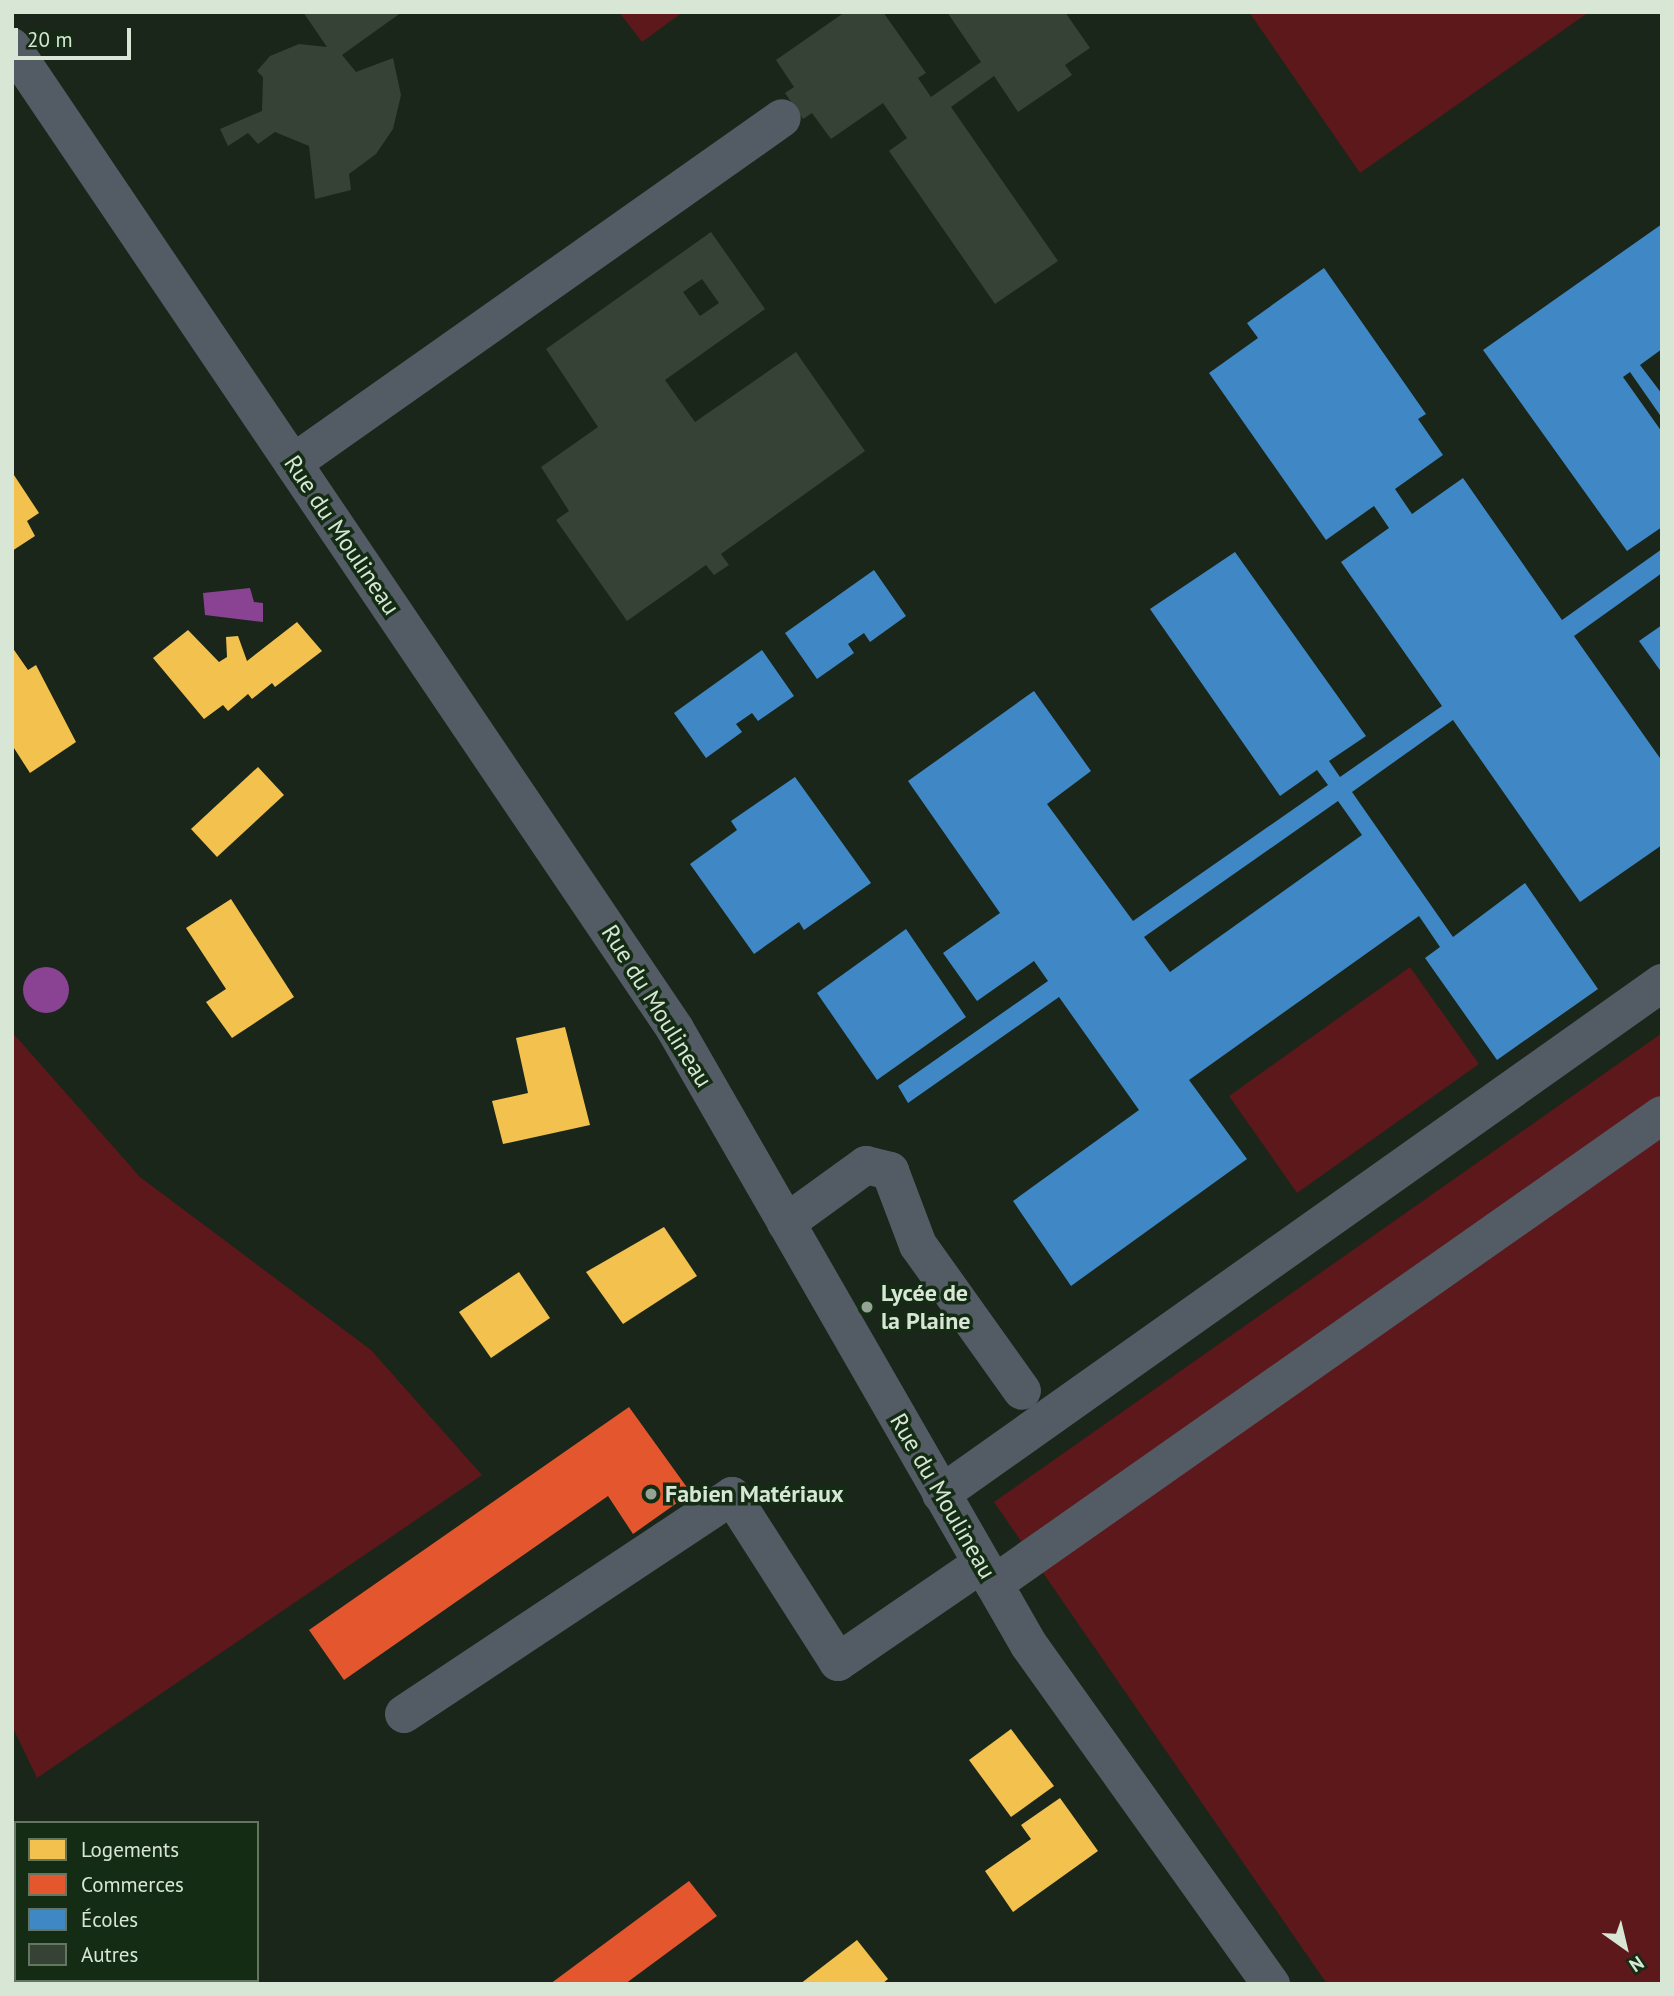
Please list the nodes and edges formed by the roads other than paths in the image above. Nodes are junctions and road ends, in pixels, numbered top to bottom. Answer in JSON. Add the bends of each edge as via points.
{"nodes":[{"id":1,"x":12,"y":47,"type":"edge"},
{"id":2,"x":782,"y":118,"type":"dead end"},
{"id":3,"x":293,"y":463,"type":"junction"},
{"id":4,"x":1662,"y":983,"type":"edge"},
{"id":5,"x":1662,"y":1115,"type":"edge"},
{"id":6,"x":786,"y":1223,"type":"junction"},
{"id":7,"x":1022,"y":1391,"type":"dead end"},
{"id":8,"x":941,"y":1494,"type":"junction"},
{"id":9,"x":988,"y":1574,"type":"junction"},
{"id":10,"x":404,"y":1714,"type":"dead end"},
{"id":11,"x":1271,"y":1984,"type":"edge"}],
"edges":[{"from":1,"to":3,"type":"street","name":"Rue du Moulineau"},
{"from":2,"to":3,"type":"street"},
{"from":3,"to":6,"type":"street","name":"Rue du Moulineau","via":[[675,1029]]},
{"from":4,"to":8,"type":"street"},
{"from":5,"to":9,"type":"street"},
{"from":6,"to":7,"type":"street","via":[[866,1166],[890,1171],[918,1245]]},
{"from":6,"to":8,"type":"street","name":"Rue du Moulineau"},
{"from":8,"to":9,"type":"street","name":"Rue du Moulineau"},
{"from":9,"to":10,"type":"street","via":[[838,1662],[732,1496]]},
{"from":9,"to":11,"type":"street","name":"Rue du Moulineau","via":[[1029,1645]]}]}
